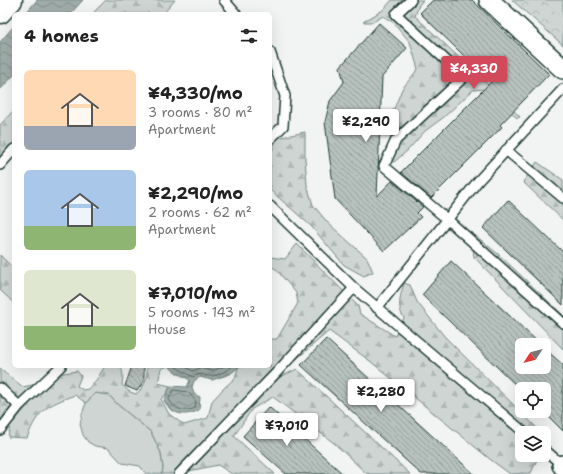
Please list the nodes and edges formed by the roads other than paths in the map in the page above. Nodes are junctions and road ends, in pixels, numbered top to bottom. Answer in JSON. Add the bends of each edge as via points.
{"nodes":[{"id":1,"x":11,"y":0,"type":"edge"},
{"id":2,"x":224,"y":0,"type":"edge"},
{"id":3,"x":411,"y":0,"type":"edge"},
{"id":4,"x":489,"y":0,"type":"edge"},
{"id":5,"x":0,"y":12,"type":"edge"},
{"id":6,"x":234,"y":12,"type":"edge"},
{"id":7,"x":272,"y":58,"type":"edge"},
{"id":8,"x":563,"y":69,"type":"edge"},
{"id":9,"x":563,"y":89,"type":"edge"},
{"id":10,"x":272,"y":137,"type":"edge"},
{"id":11,"x":506,"y":150,"type":"junction"},
{"id":12,"x":12,"y":151,"type":"edge"},
{"id":13,"x":0,"y":165,"type":"edge"},
{"id":14,"x":563,"y":198,"type":"edge"},
{"id":15,"x":272,"y":208,"type":"edge"},
{"id":16,"x":448,"y":220,"type":"junction"},
{"id":17,"x":354,"y":288,"type":"junction"},
{"id":18,"x":377,"y":308,"type":"junction"},
{"id":19,"x":563,"y":323,"type":"edge"},
{"id":20,"x":59,"y":368,"type":"edge"},
{"id":21,"x":0,"y":388,"type":"edge"},
{"id":22,"x":19,"y":406,"type":"junction"},
{"id":23,"x":517,"y":426,"type":"edge"},
{"id":24,"x":0,"y":430,"type":"edge"},
{"id":25,"x":551,"y":456,"type":"edge"},
{"id":26,"x":561,"y":467,"type":"edge"},
{"id":27,"x":179,"y":474,"type":"edge"}],
"edges":[{"from":1,"to":5,"type":"main road"},
{"from":2,"to":6,"type":"lane"},
{"from":3,"to":16,"type":"lane","via":[[396,14],[464,77],[396,140],[384,166]]},
{"from":4,"to":8,"type":"street"},
{"from":7,"to":10,"type":"lane","via":[[285,96],[282,126]]},
{"from":9,"to":11,"type":"lane"},
{"from":11,"to":14,"type":"lane"},
{"from":11,"to":16,"type":"lane"},
{"from":12,"to":13,"type":"lane"},
{"from":15,"to":17,"type":"lane"},
{"from":16,"to":18,"type":"lane"},
{"from":16,"to":19,"type":"lane"},
{"from":17,"to":18,"type":"lane"},
{"from":17,"to":27,"type":"lane"},
{"from":18,"to":23,"type":"lane"},
{"from":20,"to":22,"type":"lane"},
{"from":21,"to":22,"type":"lane"},
{"from":22,"to":24,"type":"lane"},
{"from":25,"to":26,"type":"lane"}]}
